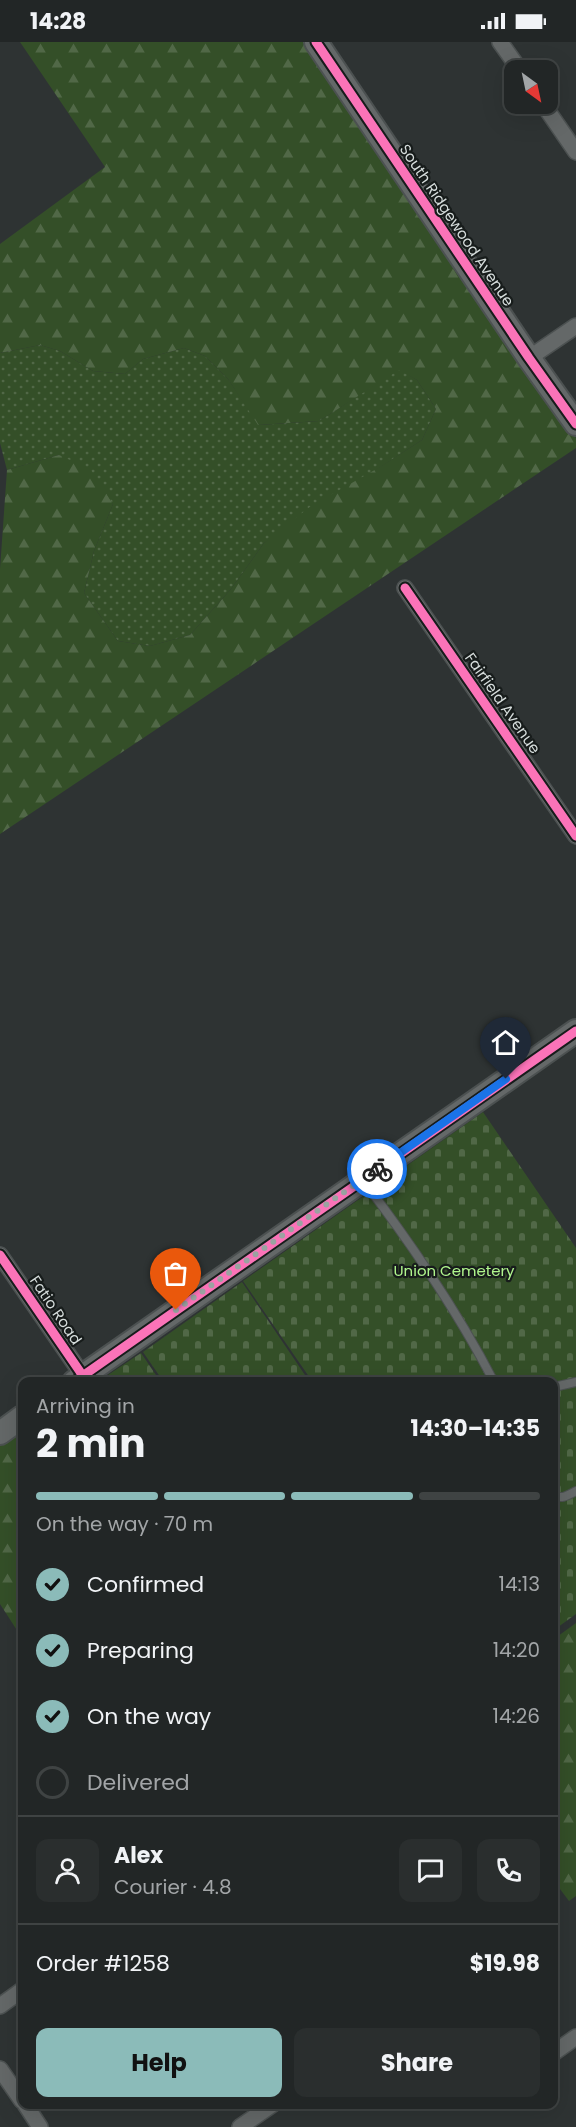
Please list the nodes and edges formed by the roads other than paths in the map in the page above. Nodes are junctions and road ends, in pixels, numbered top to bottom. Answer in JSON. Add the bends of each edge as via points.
{"nodes":[{"id":1,"x":316,"y":42,"type":"edge"},
{"id":2,"x":501,"y":42,"type":"edge"},
{"id":3,"x":513,"y":60,"type":"edge"},
{"id":4,"x":550,"y":114,"type":"edge"},
{"id":5,"x":576,"y":152,"type":"edge"},
{"id":6,"x":576,"y":326,"type":"edge"},
{"id":7,"x":529,"y":358,"type":"junction"},
{"id":8,"x":576,"y":424,"type":"edge"},
{"id":9,"x":405,"y":588,"type":"dead end"},
{"id":10,"x":576,"y":836,"type":"edge"},
{"id":11,"x":576,"y":1031,"type":"edge"},
{"id":12,"x":362,"y":1179,"type":"junction"},
{"id":13,"x":0,"y":1255,"type":"edge"},
{"id":14,"x":79,"y":1377,"type":"edge"},
{"id":15,"x":85,"y":1377,"type":"edge"},
{"id":16,"x":491,"y":1377,"type":"edge"},
{"id":17,"x":576,"y":1382,"type":"edge"},
{"id":18,"x":558,"y":1387,"type":"edge"},
{"id":19,"x":18,"y":1420,"type":"edge"},
{"id":20,"x":0,"y":1433,"type":"edge"},
{"id":21,"x":576,"y":1491,"type":"edge"},
{"id":22,"x":558,"y":1497,"type":"edge"},
{"id":23,"x":18,"y":1993,"type":"edge"},
{"id":24,"x":0,"y":2006,"type":"edge"},
{"id":25,"x":576,"y":2037,"type":"edge"},
{"id":26,"x":558,"y":2050,"type":"edge"},
{"id":27,"x":0,"y":2069,"type":"edge"},
{"id":28,"x":18,"y":2094,"type":"edge"},
{"id":29,"x":28,"y":2109,"type":"edge"},
{"id":30,"x":266,"y":2109,"type":"edge"},
{"id":31,"x":40,"y":2127,"type":"edge"},
{"id":32,"x":240,"y":2127,"type":"edge"}],
"edges":[{"from":1,"to":7,"type":"street","name":"South Ridgewood Avenue"},
{"from":2,"to":3,"type":"street"},
{"from":4,"to":5,"type":"street"},
{"from":6,"to":7,"type":"street"},
{"from":7,"to":8,"type":"street","name":"South Ridgewood Avenue"},
{"from":9,"to":10,"type":"street","name":"Fairfield Avenue"},
{"from":11,"to":12,"type":"street"},
{"from":12,"to":15,"type":"street"},
{"from":12,"to":16,"type":"lane","via":[[397,1226]]},
{"from":13,"to":14,"type":"street","name":"Fatio Road"},
{"from":17,"to":18,"type":"lane"},
{"from":19,"to":20,"type":"street"},
{"from":21,"to":22,"type":"lane"},
{"from":23,"to":24,"type":"street"},
{"from":25,"to":26,"type":"street"},
{"from":27,"to":28,"type":"street"},
{"from":29,"to":31,"type":"street"},
{"from":30,"to":32,"type":"street"}]}
